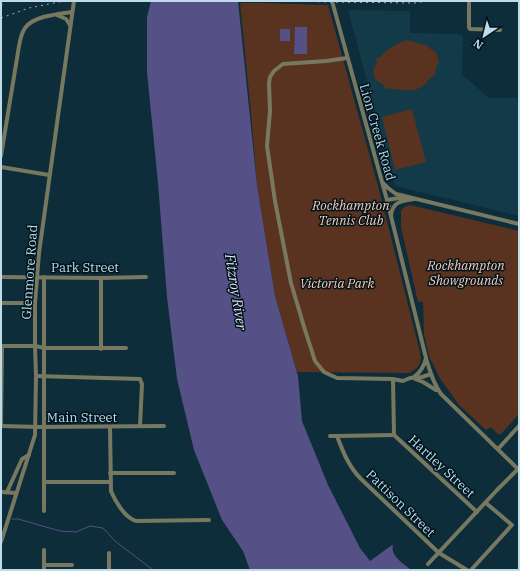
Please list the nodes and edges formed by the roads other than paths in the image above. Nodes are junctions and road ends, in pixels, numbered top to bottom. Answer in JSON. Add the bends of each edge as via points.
{"nodes":[{"id":1,"x":74,"y":1,"type":"edge"},
{"id":2,"x":332,"y":1,"type":"edge"},
{"id":3,"x":469,"y":1,"type":"edge"},
{"id":4,"x":72,"y":12,"type":"junction"},
{"id":5,"x":57,"y":15,"type":"junction"},
{"id":6,"x":70,"y":25,"type":"junction"},
{"id":7,"x":500,"y":30,"type":"dead end"},
{"id":8,"x":347,"y":56,"type":"junction"},
{"id":9,"x":1,"y":156,"type":"edge"},
{"id":10,"x":1,"y":167,"type":"edge"},
{"id":11,"x":49,"y":175,"type":"junction"},
{"id":12,"x":382,"y":181,"type":"junction"},
{"id":13,"x":416,"y":199,"type":"junction"},
{"id":14,"x":387,"y":200,"type":"junction"},
{"id":15,"x":391,"y":217,"type":"junction"},
{"id":16,"x":519,"y":224,"type":"edge"},
{"id":17,"x":1,"y":277,"type":"edge"},
{"id":18,"x":37,"y":277,"type":"junction"},
{"id":19,"x":44,"y":277,"type":"junction"},
{"id":20,"x":146,"y":277,"type":"dead end"},
{"id":21,"x":102,"y":278,"type":"junction"},
{"id":22,"x":35,"y":302,"type":"junction"},
{"id":23,"x":1,"y":303,"type":"edge"},
{"id":24,"x":2,"y":346,"type":"edge"},
{"id":25,"x":35,"y":346,"type":"junction"},
{"id":26,"x":45,"y":348,"type":"junction"},
{"id":27,"x":101,"y":348,"type":"junction"},
{"id":28,"x":126,"y":348,"type":"dead end"},
{"id":29,"x":426,"y":358,"type":"junction"},
{"id":30,"x":431,"y":374,"type":"junction"},
{"id":31,"x":36,"y":376,"type":"junction"},
{"id":32,"x":44,"y":377,"type":"junction"},
{"id":33,"x":394,"y":378,"type":"junction"},
{"id":34,"x":410,"y":378,"type":"junction"},
{"id":35,"x":438,"y":390,"type":"junction"},
{"id":36,"x":1,"y":426,"type":"edge"},
{"id":37,"x":140,"y":426,"type":"junction"},
{"id":38,"x":164,"y":426,"type":"dead end"},
{"id":39,"x":519,"y":426,"type":"edge"},
{"id":40,"x":36,"y":427,"type":"junction"},
{"id":41,"x":44,"y":427,"type":"junction"},
{"id":42,"x":110,"y":427,"type":"junction"},
{"id":43,"x":394,"y":435,"type":"junction"},
{"id":44,"x":330,"y":436,"type":"dead end"},
{"id":45,"x":337,"y":436,"type":"junction"},
{"id":46,"x":498,"y":448,"type":"junction"},
{"id":47,"x":28,"y":455,"type":"junction"},
{"id":48,"x":519,"y":469,"type":"edge"},
{"id":49,"x":110,"y":473,"type":"junction"},
{"id":50,"x":174,"y":473,"type":"dead end"},
{"id":51,"x":44,"y":482,"type":"junction"},
{"id":52,"x":110,"y":482,"type":"junction"},
{"id":53,"x":1,"y":492,"type":"edge"},
{"id":54,"x":7,"y":492,"type":"junction"},
{"id":55,"x":16,"y":493,"type":"junction"},
{"id":56,"x":486,"y":503,"type":"junction"},
{"id":57,"x":44,"y":511,"type":"dead end"},
{"id":58,"x":477,"y":512,"type":"junction"},
{"id":59,"x":210,"y":520,"type":"dead end"},
{"id":60,"x":1,"y":542,"type":"edge"},
{"id":61,"x":44,"y":550,"type":"dead end"},
{"id":62,"x":109,"y":553,"type":"dead end"},
{"id":63,"x":439,"y":553,"type":"junction"},
{"id":64,"x":428,"y":564,"type":"dead end"},
{"id":65,"x":72,"y":565,"type":"dead end"},
{"id":66,"x":44,"y":568,"type":"edge"},
{"id":67,"x":109,"y":570,"type":"edge"},
{"id":68,"x":467,"y":570,"type":"edge"},
{"id":69,"x":471,"y":570,"type":"edge"}],
"edges":[{"from":1,"to":4,"type":"street","name":"Glenmore Road"},
{"from":2,"to":8,"type":"street","name":"Lion Creek Road"},
{"from":3,"to":7,"type":"street","via":[[470,29]]},
{"from":4,"to":5,"type":"street"},
{"from":4,"to":6,"type":"street","name":"Glenmore Road"},
{"from":5,"to":6,"type":"street","via":[[66,19]]},
{"from":5,"to":9,"type":"street","via":[[32,22],[23,31]]},
{"from":6,"to":11,"type":"street","name":"Glenmore Road"},
{"from":8,"to":12,"type":"street","name":"Lion Creek Road"},
{"from":8,"to":33,"type":"street","via":[[283,64],[275,69],[269,83],[270,111],[266,146],[291,283],[316,361],[321,369],[333,377]]},
{"from":10,"to":11,"type":"street"},
{"from":11,"to":18,"type":"street","name":"Glenmore Road"},
{"from":12,"to":13,"type":"street","via":[[394,193]]},
{"from":12,"to":14,"type":"street","name":"Lion Creek Road"},
{"from":13,"to":14,"type":"street"},
{"from":13,"to":15,"type":"street","via":[[398,203]]},
{"from":13,"to":16,"type":"street"},
{"from":14,"to":15,"type":"street","name":"Lion Creek Road"},
{"from":15,"to":29,"type":"street","name":"Lion Creek Road"},
{"from":17,"to":18,"type":"street","name":"Park Street"},
{"from":18,"to":19,"type":"street","name":"Park Street"},
{"from":18,"to":22,"type":"street","name":"Glenmore Road"},
{"from":19,"to":21,"type":"street","name":"Park Street"},
{"from":19,"to":26,"type":"street"},
{"from":20,"to":21,"type":"street","name":"Park Street"},
{"from":21,"to":27,"type":"street"},
{"from":22,"to":23,"type":"street"},
{"from":22,"to":25,"type":"street","name":"Glenmore Road"},
{"from":24,"to":25,"type":"street"},
{"from":24,"to":36,"type":"street"},
{"from":25,"to":26,"type":"street"},
{"from":25,"to":31,"type":"street","name":"Glenmore Road"},
{"from":26,"to":27,"type":"street"},
{"from":26,"to":32,"type":"street"},
{"from":27,"to":28,"type":"street"},
{"from":29,"to":30,"type":"street","name":"Lion Creek Road"},
{"from":29,"to":34,"type":"street","via":[[423,369]]},
{"from":30,"to":34,"type":"street"},
{"from":30,"to":35,"type":"street","name":"Lion Creek Road"},
{"from":31,"to":32,"type":"street"},
{"from":31,"to":40,"type":"street","name":"Glenmore Road"},
{"from":32,"to":37,"type":"street","via":[[140,379]]},
{"from":32,"to":41,"type":"street"},
{"from":33,"to":34,"type":"street","via":[[403,381]]},
{"from":33,"to":43,"type":"street"},
{"from":34,"to":35,"type":"street"},
{"from":35,"to":46,"type":"street","name":"Lion Creek Road"},
{"from":36,"to":40,"type":"street","name":"Main Street"},
{"from":37,"to":38,"type":"street","name":"Main Street"},
{"from":37,"to":42,"type":"street","name":"Main Street"},
{"from":39,"to":46,"type":"street"},
{"from":40,"to":41,"type":"street","name":"Main Street"},
{"from":40,"to":47,"type":"street","name":"Glenmore Road"},
{"from":41,"to":42,"type":"street","name":"Main Street"},
{"from":41,"to":51,"type":"street"},
{"from":42,"to":49,"type":"street"},
{"from":43,"to":45,"type":"street"},
{"from":43,"to":58,"type":"street","name":"Hartley Street"},
{"from":44,"to":45,"type":"street"},
{"from":45,"to":63,"type":"street","name":"Pattison Street","via":[[354,472]]},
{"from":46,"to":48,"type":"street","name":"Lion Creek Road"},
{"from":47,"to":54,"type":"street","via":[[22,460]]},
{"from":47,"to":55,"type":"street","name":"Glenmore Road"},
{"from":48,"to":56,"type":"street"},
{"from":49,"to":50,"type":"street"},
{"from":49,"to":52,"type":"street"},
{"from":51,"to":52,"type":"street"},
{"from":51,"to":57,"type":"street"},
{"from":52,"to":59,"type":"street","via":[[113,496],[131,519]]},
{"from":53,"to":54,"type":"street"},
{"from":54,"to":55,"type":"street"},
{"from":55,"to":60,"type":"street","name":"Glenmore Road"},
{"from":56,"to":58,"type":"street"},
{"from":56,"to":69,"type":"street","via":[[512,525]]},
{"from":58,"to":63,"type":"street"},
{"from":61,"to":66,"type":"street"},
{"from":62,"to":67,"type":"street"},
{"from":63,"to":64,"type":"street"},
{"from":63,"to":68,"type":"street","name":"Pattison Street"},
{"from":65,"to":66,"type":"street"}]}
